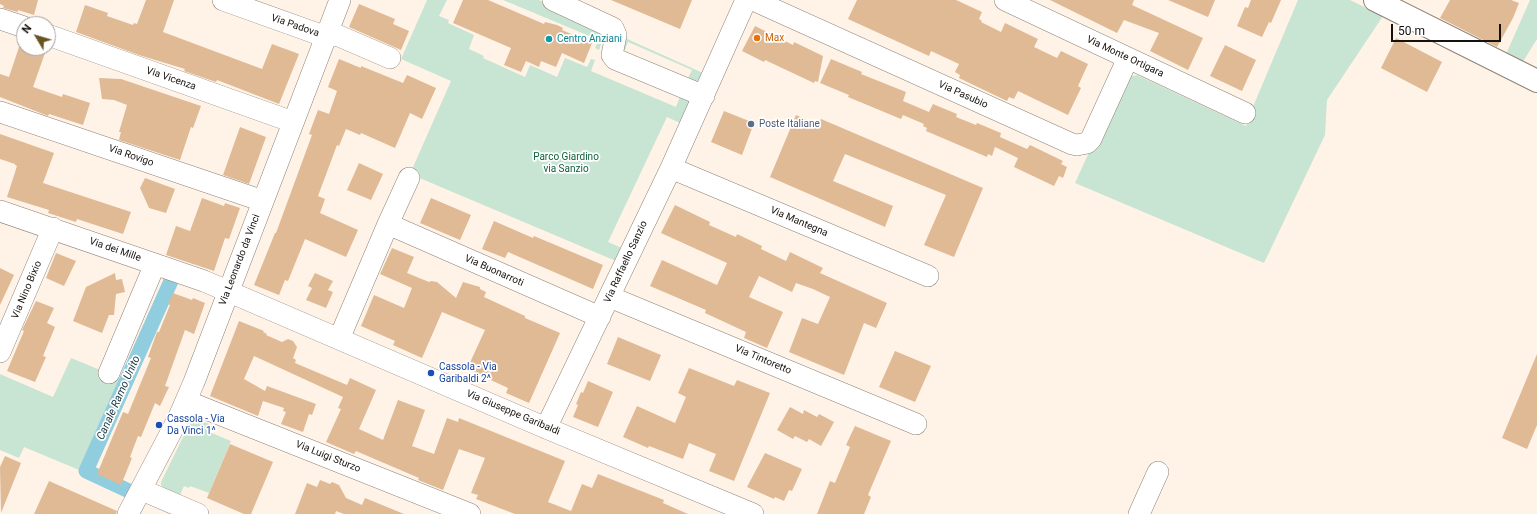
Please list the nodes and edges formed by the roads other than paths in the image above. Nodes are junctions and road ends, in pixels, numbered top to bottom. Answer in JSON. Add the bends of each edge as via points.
{"nodes":[{"id":1,"x":223,"y":0,"type":"edge"},
{"id":2,"x":340,"y":0,"type":"edge"},
{"id":3,"x":553,"y":0,"type":"edge"},
{"id":4,"x":746,"y":0,"type":"edge"},
{"id":5,"x":753,"y":0,"type":"edge"},
{"id":6,"x":1005,"y":0,"type":"edge"},
{"id":7,"x":1375,"y":0,"type":"edge"},
{"id":8,"x":0,"y":18,"type":"edge"},
{"id":9,"x":16,"y":24,"type":"edge"},
{"id":10,"x":326,"y":36,"type":"junction"},
{"id":11,"x":56,"y":38,"type":"edge"},
{"id":12,"x":390,"y":58,"type":"dead end"},
{"id":13,"x":1128,"y":58,"type":"junction"},
{"id":14,"x":1537,"y":82,"type":"edge"},
{"id":15,"x":704,"y":96,"type":"junction"},
{"id":16,"x":0,"y":112,"type":"edge"},
{"id":17,"x":1245,"y":113,"type":"dead end"},
{"id":18,"x":293,"y":122,"type":"junction"},
{"id":19,"x":671,"y":168,"type":"junction"},
{"id":20,"x":409,"y":178,"type":"dead end"},
{"id":21,"x":263,"y":201,"type":"junction"},
{"id":22,"x":0,"y":211,"type":"edge"},
{"id":23,"x":388,"y":224,"type":"junction"},
{"id":24,"x":53,"y":228,"type":"junction"},
{"id":25,"x":155,"y":264,"type":"junction"},
{"id":26,"x":928,"y":276,"type":"dead end"},
{"id":27,"x":229,"y":292,"type":"junction"},
{"id":28,"x":610,"y":297,"type":"junction"},
{"id":29,"x":600,"y":317,"type":"junction"},
{"id":30,"x":339,"y":339,"type":"junction"},
{"id":31,"x":0,"y":352,"type":"edge"},
{"id":32,"x":109,"y":373,"type":"dead end"},
{"id":33,"x":186,"y":401,"type":"junction"},
{"id":34,"x":916,"y":424,"type":"dead end"},
{"id":35,"x":546,"y":428,"type":"junction"},
{"id":36,"x":1158,"y":472,"type":"dead end"},
{"id":37,"x":142,"y":490,"type":"junction"},
{"id":38,"x":709,"y":506,"type":"edge"},
{"id":39,"x":128,"y":514,"type":"edge"},
{"id":40,"x":198,"y":514,"type":"edge"},
{"id":41,"x":470,"y":514,"type":"edge"},
{"id":42,"x":753,"y":514,"type":"edge"},
{"id":43,"x":1139,"y":514,"type":"edge"}],
"edges":[{"from":1,"to":10,"type":"street","name":"Via Padova"},
{"from":2,"to":10,"type":"street","name":"Via Leonardo da Vinci"},
{"from":3,"to":15,"type":"street","via":[[613,28],[616,40],[612,56],[615,59]]},
{"from":4,"to":15,"type":"street","name":"Via Raffaello Sanzio"},
{"from":5,"to":13,"type":"street","name":"Via Pasubio","via":[[1077,145],[1087,143],[1091,139]]},
{"from":6,"to":13,"type":"street","name":"Via Monte Ortigara"},
{"from":7,"to":14,"type":"main road"},
{"from":8,"to":9,"type":"street"},
{"from":10,"to":12,"type":"street","name":"Via Padova","via":[[339,36]]},
{"from":10,"to":18,"type":"street","name":"Via Leonardo da Vinci"},
{"from":11,"to":18,"type":"street","name":"Via Vicenza"},
{"from":13,"to":17,"type":"street","name":"Via Monte Ortigara"},
{"from":15,"to":19,"type":"street","name":"Via Raffaello Sanzio"},
{"from":16,"to":21,"type":"street","name":"Via Rovigo"},
{"from":18,"to":21,"type":"street","name":"Via Leonardo da Vinci"},
{"from":19,"to":26,"type":"street","name":"Via Mantegna"},
{"from":19,"to":28,"type":"street","name":"Via Raffaello Sanzio"},
{"from":20,"to":23,"type":"street"},
{"from":21,"to":27,"type":"street","name":"Via Leonardo da Vinci"},
{"from":22,"to":24,"type":"street","name":"Via dei Mille"},
{"from":23,"to":29,"type":"street","name":"Via Buonarroti"},
{"from":23,"to":30,"type":"street"},
{"from":24,"to":25,"type":"street","name":"Via dei Mille"},
{"from":24,"to":31,"type":"street","name":"Via Nino Bixio"},
{"from":25,"to":27,"type":"street","name":"Via dei Mille"},
{"from":25,"to":32,"type":"street"},
{"from":27,"to":30,"type":"street","name":"Via Giuseppe Garibaldi"},
{"from":27,"to":33,"type":"street","name":"Via Leonardo da Vinci"},
{"from":28,"to":29,"type":"street","name":"Via Raffaello Sanzio"},
{"from":28,"to":34,"type":"street","name":"Via Tintoretto"},
{"from":29,"to":35,"type":"street","name":"Via Raffaello Sanzio"},
{"from":30,"to":35,"type":"street","name":"Via Giuseppe Garibaldi"},
{"from":33,"to":37,"type":"street","name":"Via Leonardo da Vinci"},
{"from":33,"to":41,"type":"street","name":"Via Luigi Sturzo"},
{"from":35,"to":38,"type":"street","name":"Via Giuseppe Garibaldi"},
{"from":36,"to":43,"type":"street"},
{"from":37,"to":39,"type":"street","name":"Via Leonardo da Vinci"},
{"from":37,"to":40,"type":"street"},
{"from":38,"to":42,"type":"street","name":"Via Giuseppe Garibaldi"}]}
